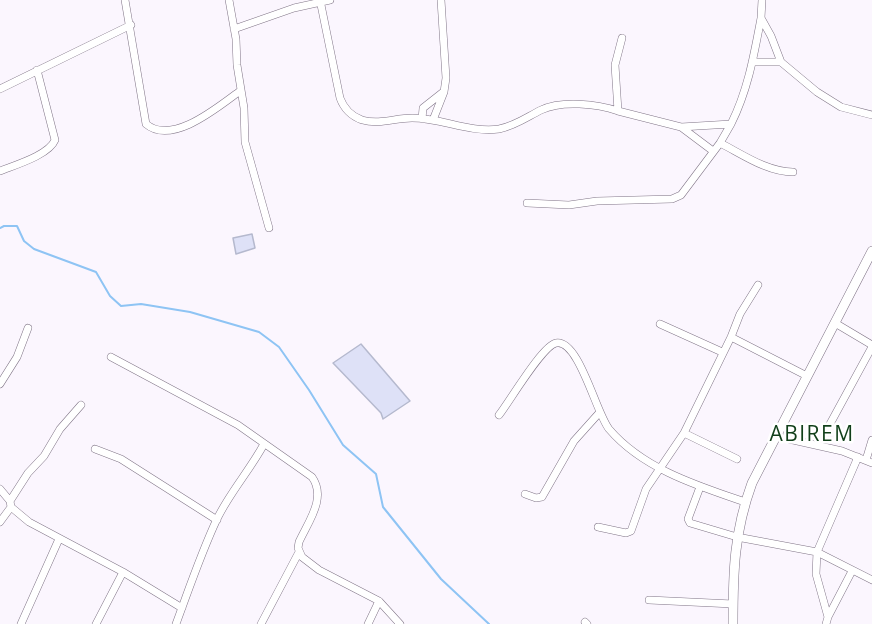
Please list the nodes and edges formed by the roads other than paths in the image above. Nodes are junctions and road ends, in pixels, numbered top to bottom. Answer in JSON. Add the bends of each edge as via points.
{"nodes":[{"id":1,"x":125,"y":0,"type":"edge"},
{"id":2,"x":229,"y":0,"type":"edge"},
{"id":3,"x":330,"y":0,"type":"edge"},
{"id":4,"x":441,"y":0,"type":"edge"},
{"id":5,"x":762,"y":0,"type":"edge"},
{"id":6,"x":321,"y":1,"type":"edge"},
{"id":7,"x":761,"y":18,"type":"junction"},
{"id":8,"x":131,"y":25,"type":"junction"},
{"id":9,"x":234,"y":29,"type":"junction"},
{"id":10,"x":622,"y":38,"type":"dead end"},
{"id":11,"x":752,"y":62,"type":"junction"},
{"id":12,"x":782,"y":62,"type":"junction"},
{"id":13,"x":37,"y":70,"type":"junction"},
{"id":14,"x":0,"y":89,"type":"edge"},
{"id":15,"x":240,"y":91,"type":"junction"},
{"id":16,"x":444,"y":92,"type":"junction"},
{"id":17,"x":618,"y":111,"type":"junction"},
{"id":18,"x":872,"y":115,"type":"edge"},
{"id":19,"x":422,"y":119,"type":"junction"},
{"id":20,"x":433,"y":120,"type":"junction"},
{"id":21,"x":731,"y":124,"type":"junction"},
{"id":22,"x":681,"y":127,"type":"junction"},
{"id":23,"x":720,"y":143,"type":"junction"},
{"id":24,"x":713,"y":151,"type":"junction"},
{"id":25,"x":0,"y":171,"type":"edge"},
{"id":26,"x":793,"y":172,"type":"dead end"},
{"id":27,"x":527,"y":203,"type":"dead end"},
{"id":28,"x":269,"y":228,"type":"dead end"},
{"id":29,"x":872,"y":250,"type":"edge"},
{"id":30,"x":758,"y":285,"type":"dead end"},
{"id":31,"x":835,"y":323,"type":"junction"},
{"id":32,"x":660,"y":324,"type":"dead end"},
{"id":33,"x":28,"y":328,"type":"dead end"},
{"id":34,"x":731,"y":337,"type":"junction"},
{"id":35,"x":872,"y":346,"type":"edge"},
{"id":36,"x":722,"y":352,"type":"junction"},
{"id":37,"x":111,"y":357,"type":"dead end"},
{"id":38,"x":807,"y":376,"type":"junction"},
{"id":39,"x":0,"y":384,"type":"edge"},
{"id":40,"x":81,"y":405,"type":"dead end"},
{"id":41,"x":600,"y":412,"type":"junction"},
{"id":42,"x":499,"y":415,"type":"dead end"},
{"id":43,"x":830,"y":424,"type":"dead end"},
{"id":44,"x":684,"y":433,"type":"junction"},
{"id":45,"x":775,"y":436,"type":"junction"},
{"id":46,"x":872,"y":440,"type":"edge"},
{"id":47,"x":264,"y":444,"type":"junction"},
{"id":48,"x":95,"y":449,"type":"dead end"},
{"id":49,"x":737,"y":459,"type":"dead end"},
{"id":50,"x":865,"y":460,"type":"edge"},
{"id":51,"x":660,"y":468,"type":"junction"},
{"id":52,"x":700,"y":487,"type":"junction"},
{"id":53,"x":0,"y":489,"type":"edge"},
{"id":54,"x":525,"y":494,"type":"dead end"},
{"id":55,"x":745,"y":502,"type":"junction"},
{"id":56,"x":10,"y":504,"type":"junction"},
{"id":57,"x":217,"y":520,"type":"junction"},
{"id":58,"x":0,"y":522,"type":"edge"},
{"id":59,"x":598,"y":527,"type":"dead end"},
{"id":60,"x":737,"y":537,"type":"junction"},
{"id":61,"x":59,"y":539,"type":"junction"},
{"id":62,"x":299,"y":552,"type":"junction"},
{"id":63,"x":817,"y":552,"type":"junction"},
{"id":64,"x":852,"y":571,"type":"junction"},
{"id":65,"x":123,"y":572,"type":"junction"},
{"id":66,"x":872,"y":580,"type":"edge"},
{"id":67,"x":649,"y":600,"type":"dead end"},
{"id":68,"x":379,"y":601,"type":"junction"},
{"id":69,"x":733,"y":604,"type":"junction"},
{"id":70,"x":182,"y":608,"type":"junction"},
{"id":71,"x":827,"y":621,"type":"edge"},
{"id":72,"x":21,"y":624,"type":"edge"},
{"id":73,"x":96,"y":624,"type":"edge"},
{"id":74,"x":176,"y":624,"type":"edge"},
{"id":75,"x":261,"y":624,"type":"edge"},
{"id":76,"x":368,"y":624,"type":"edge"},
{"id":77,"x":400,"y":624,"type":"edge"},
{"id":78,"x":733,"y":624,"type":"edge"}],
"edges":[{"from":1,"to":8,"type":"street"},
{"from":2,"to":9,"type":"street"},
{"from":3,"to":6,"type":"street"},
{"from":4,"to":16,"type":"street"},
{"from":5,"to":7,"type":"street"},
{"from":6,"to":9,"type":"street"},
{"from":6,"to":19,"type":"street","via":[[344,107],[359,119],[369,121]]},
{"from":7,"to":11,"type":"street"},
{"from":7,"to":12,"type":"street"},
{"from":8,"to":13,"type":"street"},
{"from":8,"to":15,"type":"street","via":[[146,124],[151,128],[173,131],[204,116]]},
{"from":9,"to":15,"type":"street"},
{"from":10,"to":17,"type":"street","via":[[615,65]]},
{"from":11,"to":12,"type":"street"},
{"from":11,"to":21,"type":"street"},
{"from":12,"to":18,"type":"street","via":[[841,107]]},
{"from":13,"to":14,"type":"street"},
{"from":13,"to":25,"type":"street","via":[[55,140],[45,152]]},
{"from":15,"to":28,"type":"street","via":[[245,142]]},
{"from":16,"to":19,"type":"street","via":[[423,108]]},
{"from":16,"to":20,"type":"street"},
{"from":17,"to":20,"type":"street","via":[[583,104],[552,107],[511,126],[482,130]]},
{"from":17,"to":22,"type":"street"},
{"from":19,"to":20,"type":"street"},
{"from":21,"to":22,"type":"street"},
{"from":21,"to":23,"type":"street"},
{"from":22,"to":24,"type":"street"},
{"from":23,"to":24,"type":"street"},
{"from":23,"to":26,"type":"street","via":[[770,168]]},
{"from":24,"to":27,"type":"street","via":[[681,195],[672,199],[569,205]]},
{"from":29,"to":31,"type":"street"},
{"from":30,"to":34,"type":"street"},
{"from":31,"to":35,"type":"street"},
{"from":31,"to":38,"type":"street"},
{"from":32,"to":36,"type":"street"},
{"from":33,"to":39,"type":"street","via":[[17,357]]},
{"from":34,"to":36,"type":"street"},
{"from":34,"to":38,"type":"street"},
{"from":35,"to":43,"type":"street"},
{"from":36,"to":44,"type":"street"},
{"from":37,"to":47,"type":"street","via":[[238,425]]},
{"from":38,"to":45,"type":"street"},
{"from":40,"to":56,"type":"street","via":[[28,473]]},
{"from":41,"to":42,"type":"street","via":[[577,357],[558,343],[542,354]]},
{"from":41,"to":51,"type":"street","via":[[608,428],[623,442]]},
{"from":41,"to":54,"type":"street","via":[[574,441],[542,497]]},
{"from":44,"to":49,"type":"street"},
{"from":44,"to":51,"type":"street"},
{"from":45,"to":50,"type":"street"},
{"from":45,"to":55,"type":"street"},
{"from":46,"to":50,"type":"street"},
{"from":47,"to":57,"type":"street"},
{"from":47,"to":62,"type":"street","via":[[312,477],[318,488],[317,502],[299,542]]},
{"from":48,"to":57,"type":"street","via":[[121,459]]},
{"from":50,"to":63,"type":"street"},
{"from":51,"to":52,"type":"street"},
{"from":51,"to":59,"type":"street","via":[[646,489],[631,531]]},
{"from":52,"to":55,"type":"street"},
{"from":52,"to":60,"type":"street","via":[[688,521]]},
{"from":53,"to":56,"type":"street"},
{"from":55,"to":60,"type":"street"},
{"from":56,"to":58,"type":"street"},
{"from":56,"to":61,"type":"street","via":[[29,522]]},
{"from":57,"to":70,"type":"street"},
{"from":60,"to":63,"type":"street"},
{"from":60,"to":69,"type":"street"},
{"from":61,"to":65,"type":"street"},
{"from":61,"to":72,"type":"street"},
{"from":62,"to":68,"type":"street","via":[[319,570]]},
{"from":62,"to":75,"type":"street"},
{"from":63,"to":64,"type":"street"},
{"from":63,"to":71,"type":"street","via":[[816,574]]},
{"from":64,"to":66,"type":"street"},
{"from":64,"to":71,"type":"street"},
{"from":65,"to":70,"type":"street"},
{"from":65,"to":73,"type":"street"},
{"from":67,"to":69,"type":"street"},
{"from":68,"to":76,"type":"street"},
{"from":68,"to":77,"type":"street"},
{"from":69,"to":78,"type":"street"},
{"from":70,"to":74,"type":"street"}]}
